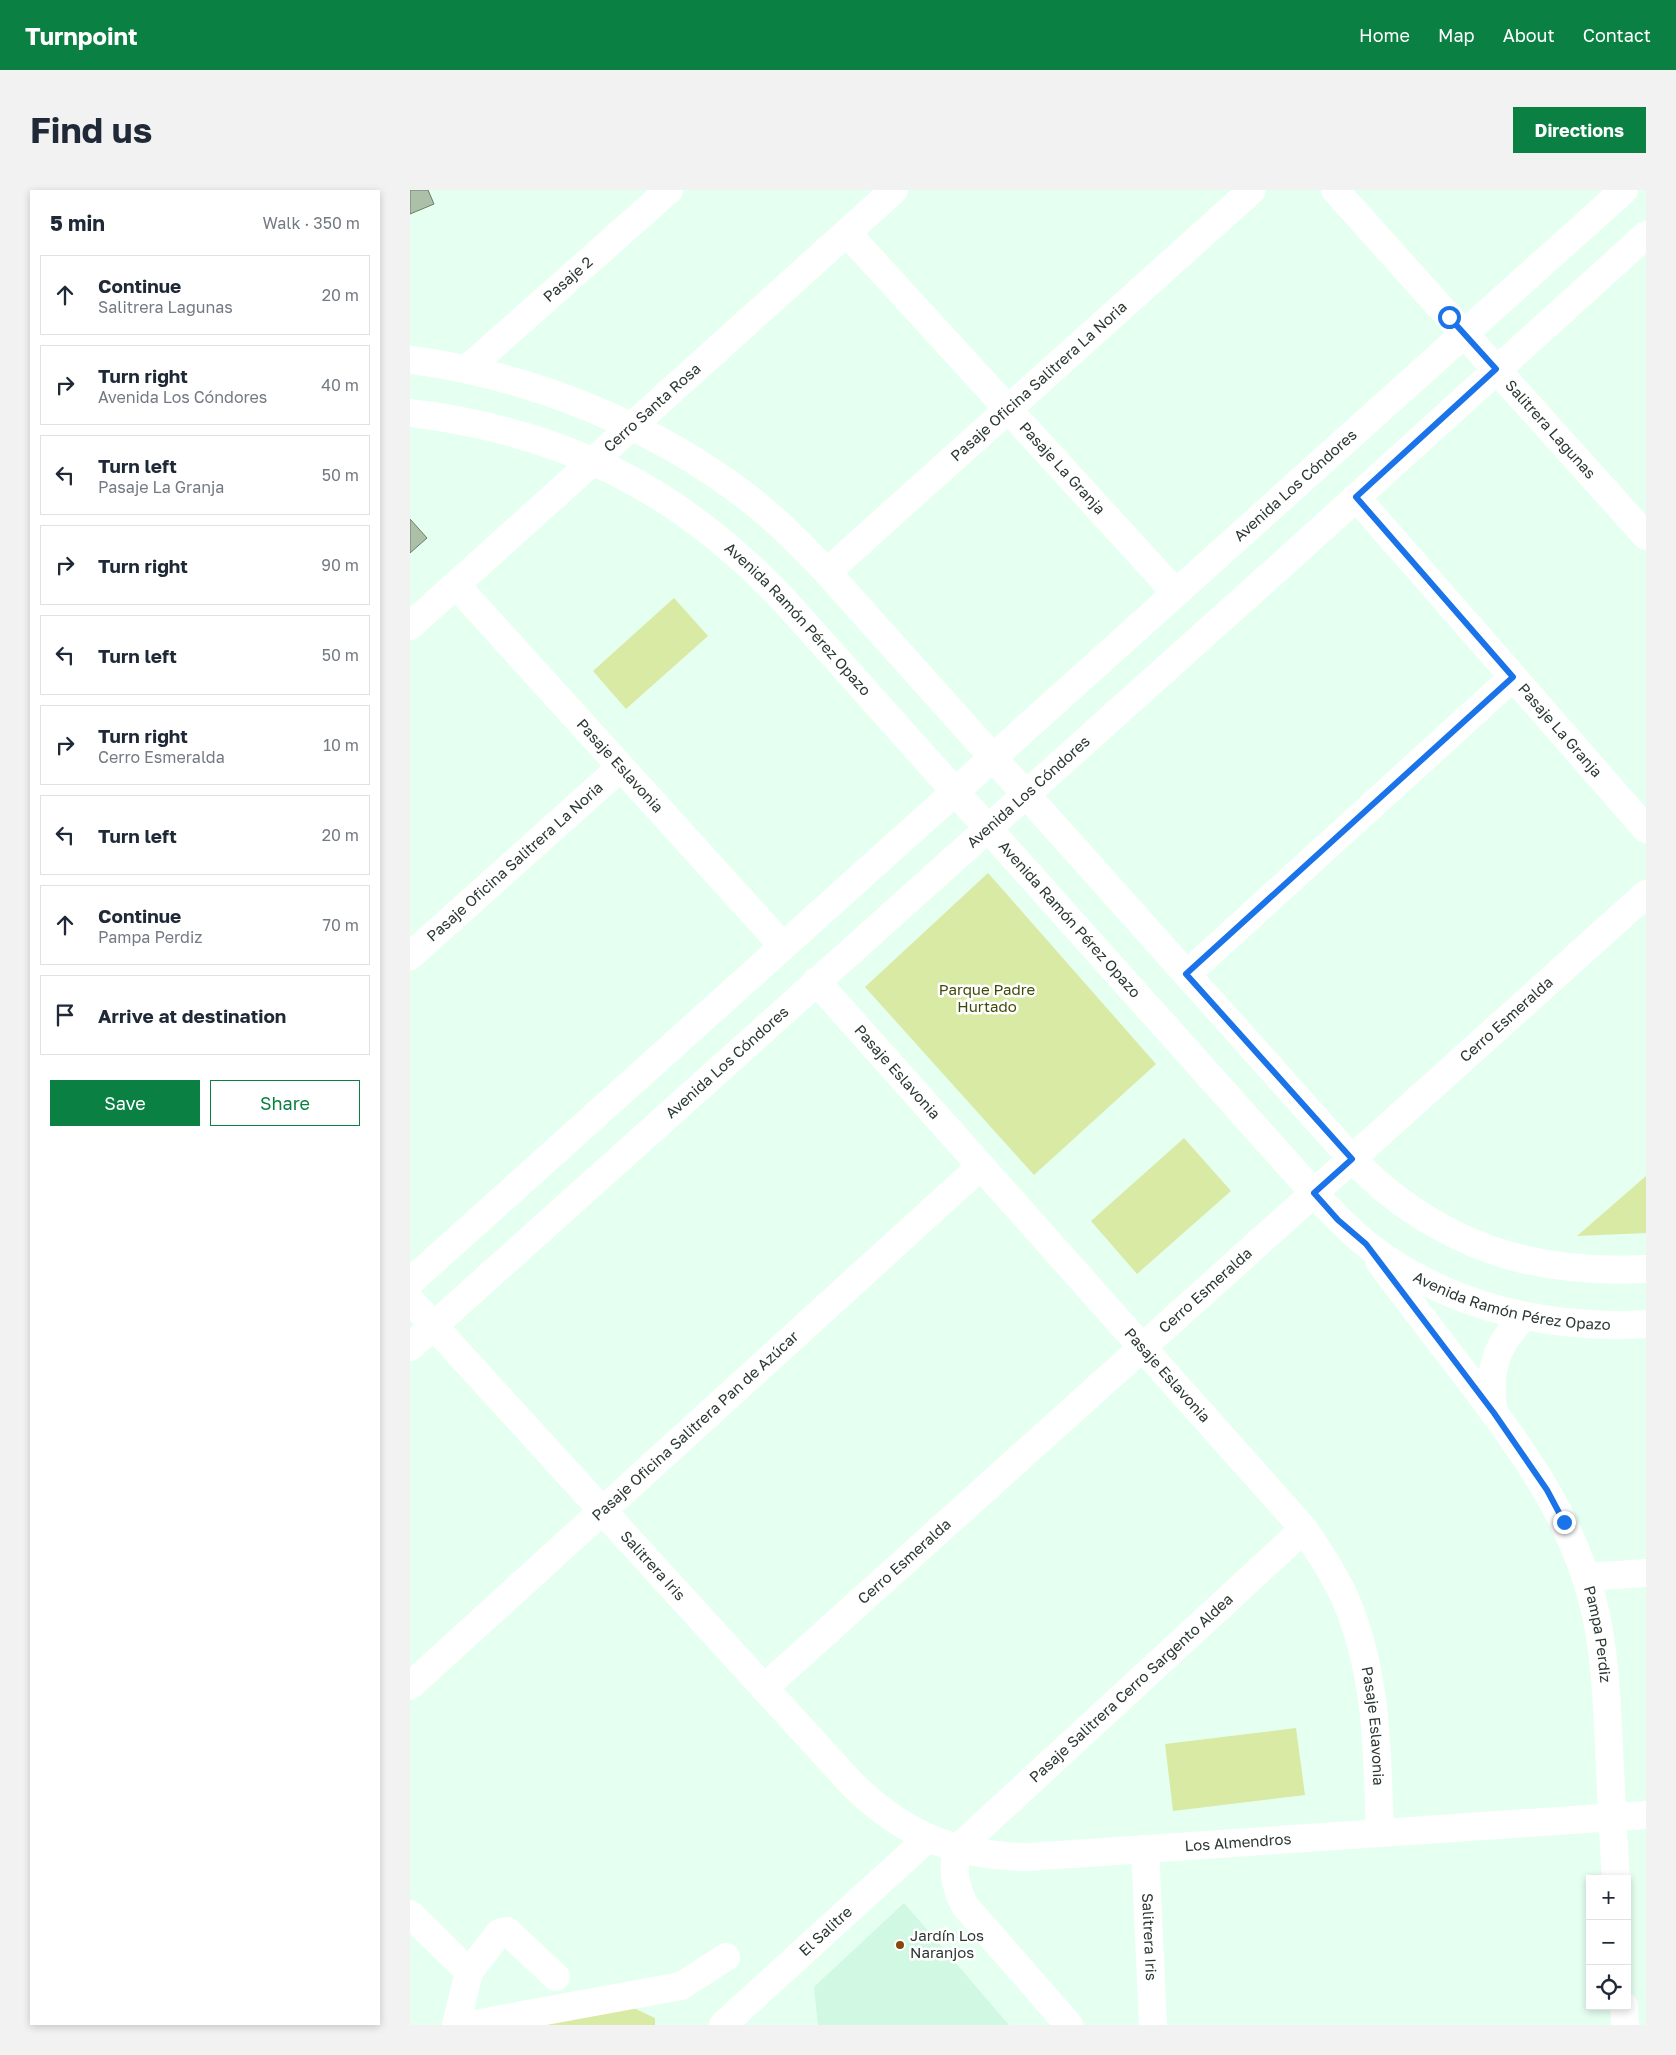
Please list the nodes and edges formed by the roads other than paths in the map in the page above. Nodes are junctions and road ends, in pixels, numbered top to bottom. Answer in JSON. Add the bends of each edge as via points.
{"nodes":[{"id":1,"x":669,"y":190,"type":"edge"},
{"id":2,"x":894,"y":190,"type":"edge"},
{"id":3,"x":1252,"y":190,"type":"edge"},
{"id":4,"x":1335,"y":190,"type":"edge"},
{"id":5,"x":1624,"y":190,"type":"edge"},
{"id":6,"x":846,"y":233,"type":"junction"},
{"id":7,"x":1646,"y":235,"type":"edge"},
{"id":8,"x":1464,"y":334,"type":"junction"},
{"id":9,"x":410,"y":360,"type":"edge"},
{"id":10,"x":467,"y":369,"type":"junction"},
{"id":11,"x":1496,"y":369,"type":"junction"},
{"id":12,"x":1008,"y":410,"type":"junction"},
{"id":13,"x":410,"y":413,"type":"edge"},
{"id":14,"x":631,"y":427,"type":"junction"},
{"id":15,"x":594,"y":461,"type":"junction"},
{"id":16,"x":1356,"y":497,"type":"junction"},
{"id":17,"x":1646,"y":536,"type":"edge"},
{"id":18,"x":827,"y":572,"type":"junction"},
{"id":19,"x":456,"y":585,"type":"junction"},
{"id":20,"x":1176,"y":593,"type":"junction"},
{"id":21,"x":410,"y":626,"type":"edge"},
{"id":22,"x":1513,"y":677,"type":"junction"},
{"id":23,"x":992,"y":758,"type":"junction"},
{"id":24,"x":621,"y":767,"type":"junction"},
{"id":25,"x":956,"y":791,"type":"junction"},
{"id":26,"x":1024,"y":794,"type":"junction"},
{"id":27,"x":988,"y":827,"type":"junction"},
{"id":28,"x":1646,"y":829,"type":"edge"},
{"id":29,"x":1646,"y":894,"type":"edge"},
{"id":30,"x":783,"y":946,"type":"junction"},
{"id":31,"x":410,"y":956,"type":"edge"},
{"id":32,"x":1186,"y":974,"type":"junction"},
{"id":33,"x":816,"y":981,"type":"junction"},
{"id":34,"x":1352,"y":1159,"type":"junction"},
{"id":35,"x":981,"y":1166,"type":"junction"},
{"id":36,"x":1314,"y":1193,"type":"junction"},
{"id":37,"x":1366,"y":1244,"type":"junction"},
{"id":38,"x":1646,"y":1269,"type":"edge"},
{"id":39,"x":410,"y":1282,"type":"edge"},
{"id":40,"x":410,"y":1300,"type":"edge"},
{"id":41,"x":1524,"y":1317,"type":"junction"},
{"id":42,"x":1646,"y":1324,"type":"edge"},
{"id":43,"x":433,"y":1326,"type":"junction"},
{"id":44,"x":410,"y":1346,"type":"edge"},
{"id":45,"x":1142,"y":1347,"type":"junction"},
{"id":46,"x":1494,"y":1413,"type":"junction"},
{"id":47,"x":602,"y":1511,"type":"junction"},
{"id":48,"x":1304,"y":1529,"type":"junction"},
{"id":49,"x":1646,"y":1572,"type":"edge"},
{"id":50,"x":1586,"y":1577,"type":"junction"},
{"id":51,"x":410,"y":1686,"type":"edge"},
{"id":52,"x":764,"y":1688,"type":"junction"},
{"id":53,"x":852,"y":1784,"type":"joint"},
{"id":54,"x":1646,"y":1815,"type":"edge"},
{"id":55,"x":1612,"y":1817,"type":"junction"},
{"id":56,"x":1380,"y":1833,"type":"junction"},
{"id":57,"x":928,"y":1838,"type":"junction"},
{"id":58,"x":957,"y":1848,"type":"junction"},
{"id":59,"x":1146,"y":1849,"type":"junction"},
{"id":60,"x":1616,"y":1875,"type":"edge"},
{"id":61,"x":410,"y":1914,"type":"edge"},
{"id":62,"x":726,"y":1957,"type":"dead end"},
{"id":63,"x":469,"y":1972,"type":"junction"},
{"id":64,"x":556,"y":1977,"type":"dead end"},
{"id":65,"x":1624,"y":2010,"type":"edge"},
{"id":66,"x":456,"y":2025,"type":"edge"},
{"id":67,"x":469,"y":2025,"type":"edge"},
{"id":68,"x":723,"y":2025,"type":"edge"},
{"id":69,"x":1069,"y":2025,"type":"edge"},
{"id":70,"x":1153,"y":2025,"type":"edge"},
{"id":71,"x":1625,"y":2025,"type":"edge"}],
"edges":[{"from":1,"to":10,"type":"street","name":"Pasaje 2"},
{"from":2,"to":6,"type":"street","name":"Cerro Santa Rosa"},
{"from":3,"to":12,"type":"street","name":"Pasaje Oficina Salitrera La Noria"},
{"from":4,"to":8,"type":"street","name":"Salitrera Lagunas"},
{"from":5,"to":8,"type":"street","name":"Avenida Los Cóndores"},
{"from":6,"to":12,"type":"street","name":"Pasaje La Granja"},
{"from":6,"to":14,"type":"street","name":"Cerro Santa Rosa"},
{"from":7,"to":11,"type":"street","name":"Avenida Los Cóndores"},
{"from":8,"to":11,"type":"street","name":"Salitrera Lagunas"},
{"from":8,"to":20,"type":"street","name":"Avenida Los Cóndores"},
{"from":9,"to":10,"type":"street"},
{"from":10,"to":14,"type":"street","via":[[554,394]]},
{"from":11,"to":16,"type":"street","name":"Avenida Los Cóndores"},
{"from":11,"to":17,"type":"street","name":"Salitrera Lagunas"},
{"from":12,"to":18,"type":"street","name":"Pasaje Oficina Salitrera La Noria"},
{"from":12,"to":20,"type":"street","name":"Pasaje La Granja"},
{"from":13,"to":15,"type":"street","name":"Avenida Ramón Pérez Opazo","via":[[494,428],[545,442]]},
{"from":14,"to":15,"type":"street","name":"Cerro Santa Rosa"},
{"from":14,"to":18,"type":"street","via":[[710,471],[748,497]]},
{"from":15,"to":19,"type":"street","name":"Cerro Santa Rosa"},
{"from":15,"to":25,"type":"street","name":"Avenida Ramón Pérez Opazo","via":[[630,478],[689,515],[756,571]]},
{"from":16,"to":22,"type":"street","name":"Pasaje La Granja"},
{"from":16,"to":26,"type":"street","name":"Avenida Los Cóndores"},
{"from":18,"to":23,"type":"street"},
{"from":19,"to":21,"type":"street","name":"Cerro Santa Rosa"},
{"from":19,"to":24,"type":"street","name":"Pasaje Eslavonia"},
{"from":20,"to":23,"type":"street","name":"Avenida Los Cóndores"},
{"from":22,"to":28,"type":"street","name":"Pasaje La Granja"},
{"from":22,"to":32,"type":"street"},
{"from":23,"to":25,"type":"street","name":"Avenida Los Cóndores"},
{"from":23,"to":26,"type":"street"},
{"from":24,"to":30,"type":"street","name":"Pasaje Eslavonia"},
{"from":24,"to":31,"type":"street","name":"Pasaje Oficina Salitrera La Noria"},
{"from":25,"to":27,"type":"street","name":"Avenida Ramón Pérez Opazo"},
{"from":25,"to":30,"type":"street","name":"Avenida Los Cóndores"},
{"from":26,"to":27,"type":"street","name":"Avenida Los Cóndores"},
{"from":26,"to":32,"type":"street"},
{"from":27,"to":33,"type":"street","name":"Avenida Los Cóndores"},
{"from":27,"to":36,"type":"street","name":"Avenida Ramón Pérez Opazo"},
{"from":29,"to":34,"type":"street","name":"Cerro Esmeralda"},
{"from":30,"to":39,"type":"street","name":"Avenida Los Cóndores"},
{"from":32,"to":34,"type":"street"},
{"from":33,"to":35,"type":"street","name":"Pasaje Eslavonia"},
{"from":33,"to":43,"type":"street","name":"Avenida Los Cóndores"},
{"from":34,"to":36,"type":"street","name":"Cerro Esmeralda"},
{"from":34,"to":38,"type":"street","via":[[1381,1187],[1414,1211],[1448,1232],[1485,1248],[1564,1268]]},
{"from":35,"to":45,"type":"street","name":"Pasaje Eslavonia"},
{"from":35,"to":47,"type":"street","name":"Pasaje Oficina Salitrera Pan de Azúcar"},
{"from":36,"to":37,"type":"street","name":"Avenida Ramón Pérez Opazo"},
{"from":36,"to":45,"type":"street","name":"Cerro Esmeralda"},
{"from":37,"to":41,"type":"street","name":"Avenida Ramón Pérez Opazo","via":[[1441,1289]]},
{"from":37,"to":46,"type":"street","name":"Pampa Perdiz"},
{"from":40,"to":43,"type":"street"},
{"from":41,"to":42,"type":"street","name":"Avenida Ramón Pérez Opazo","via":[[1599,1326]]},
{"from":41,"to":46,"type":"street","name":"Pampa Perdiz","via":[[1504,1340],[1498,1353],[1491,1383]]},
{"from":43,"to":44,"type":"street","name":"Avenida Los Cóndores"},
{"from":43,"to":47,"type":"street","name":"Salitrera Iris"},
{"from":45,"to":48,"type":"street","name":"Pasaje Eslavonia"},
{"from":45,"to":52,"type":"street","name":"Cerro Esmeralda"},
{"from":46,"to":50,"type":"street","name":"Pampa Perdiz","via":[[1547,1490]]},
{"from":47,"to":51,"type":"street","name":"Pasaje Oficina Salitrera Pan de Azúcar"},
{"from":47,"to":52,"type":"street","name":"Salitrera Iris"},
{"from":48,"to":56,"type":"street","name":"Pasaje Eslavonia","via":[[1344,1597],[1368,1672],[1374,1710]]},
{"from":48,"to":58,"type":"street","name":"Pasaje Salitrera Cerro Sargento Aldea"},
{"from":49,"to":50,"type":"street"},
{"from":50,"to":55,"type":"street","name":"Pampa Perdiz","via":[[1602,1651]]},
{"from":52,"to":53,"type":"street","name":"Salitrera Iris"},
{"from":53,"to":57,"type":"street","name":"Los Almendros","via":[[874,1806]]},
{"from":54,"to":55,"type":"street","name":"Los Almendros"},
{"from":55,"to":56,"type":"street","name":"Los Almendros"},
{"from":55,"to":60,"type":"street","name":"Pampa Perdiz"},
{"from":56,"to":59,"type":"street","name":"Los Almendros"},
{"from":57,"to":58,"type":"street","name":"Los Almendros"},
{"from":57,"to":68,"type":"street","name":"El Salitre"},
{"from":58,"to":59,"type":"street","name":"Los Almendros","via":[[980,1854],[1028,1857]]},
{"from":58,"to":69,"type":"street","via":[[954,1872],[965,1906]]},
{"from":59,"to":70,"type":"street","name":"Salitrera Iris"},
{"from":61,"to":63,"type":"street"},
{"from":62,"to":67,"type":"street","via":[[681,1986]]},
{"from":63,"to":64,"type":"street","via":[[499,1933],[507,1930]]},
{"from":63,"to":66,"type":"street"},
{"from":65,"to":71,"type":"street"}]}
